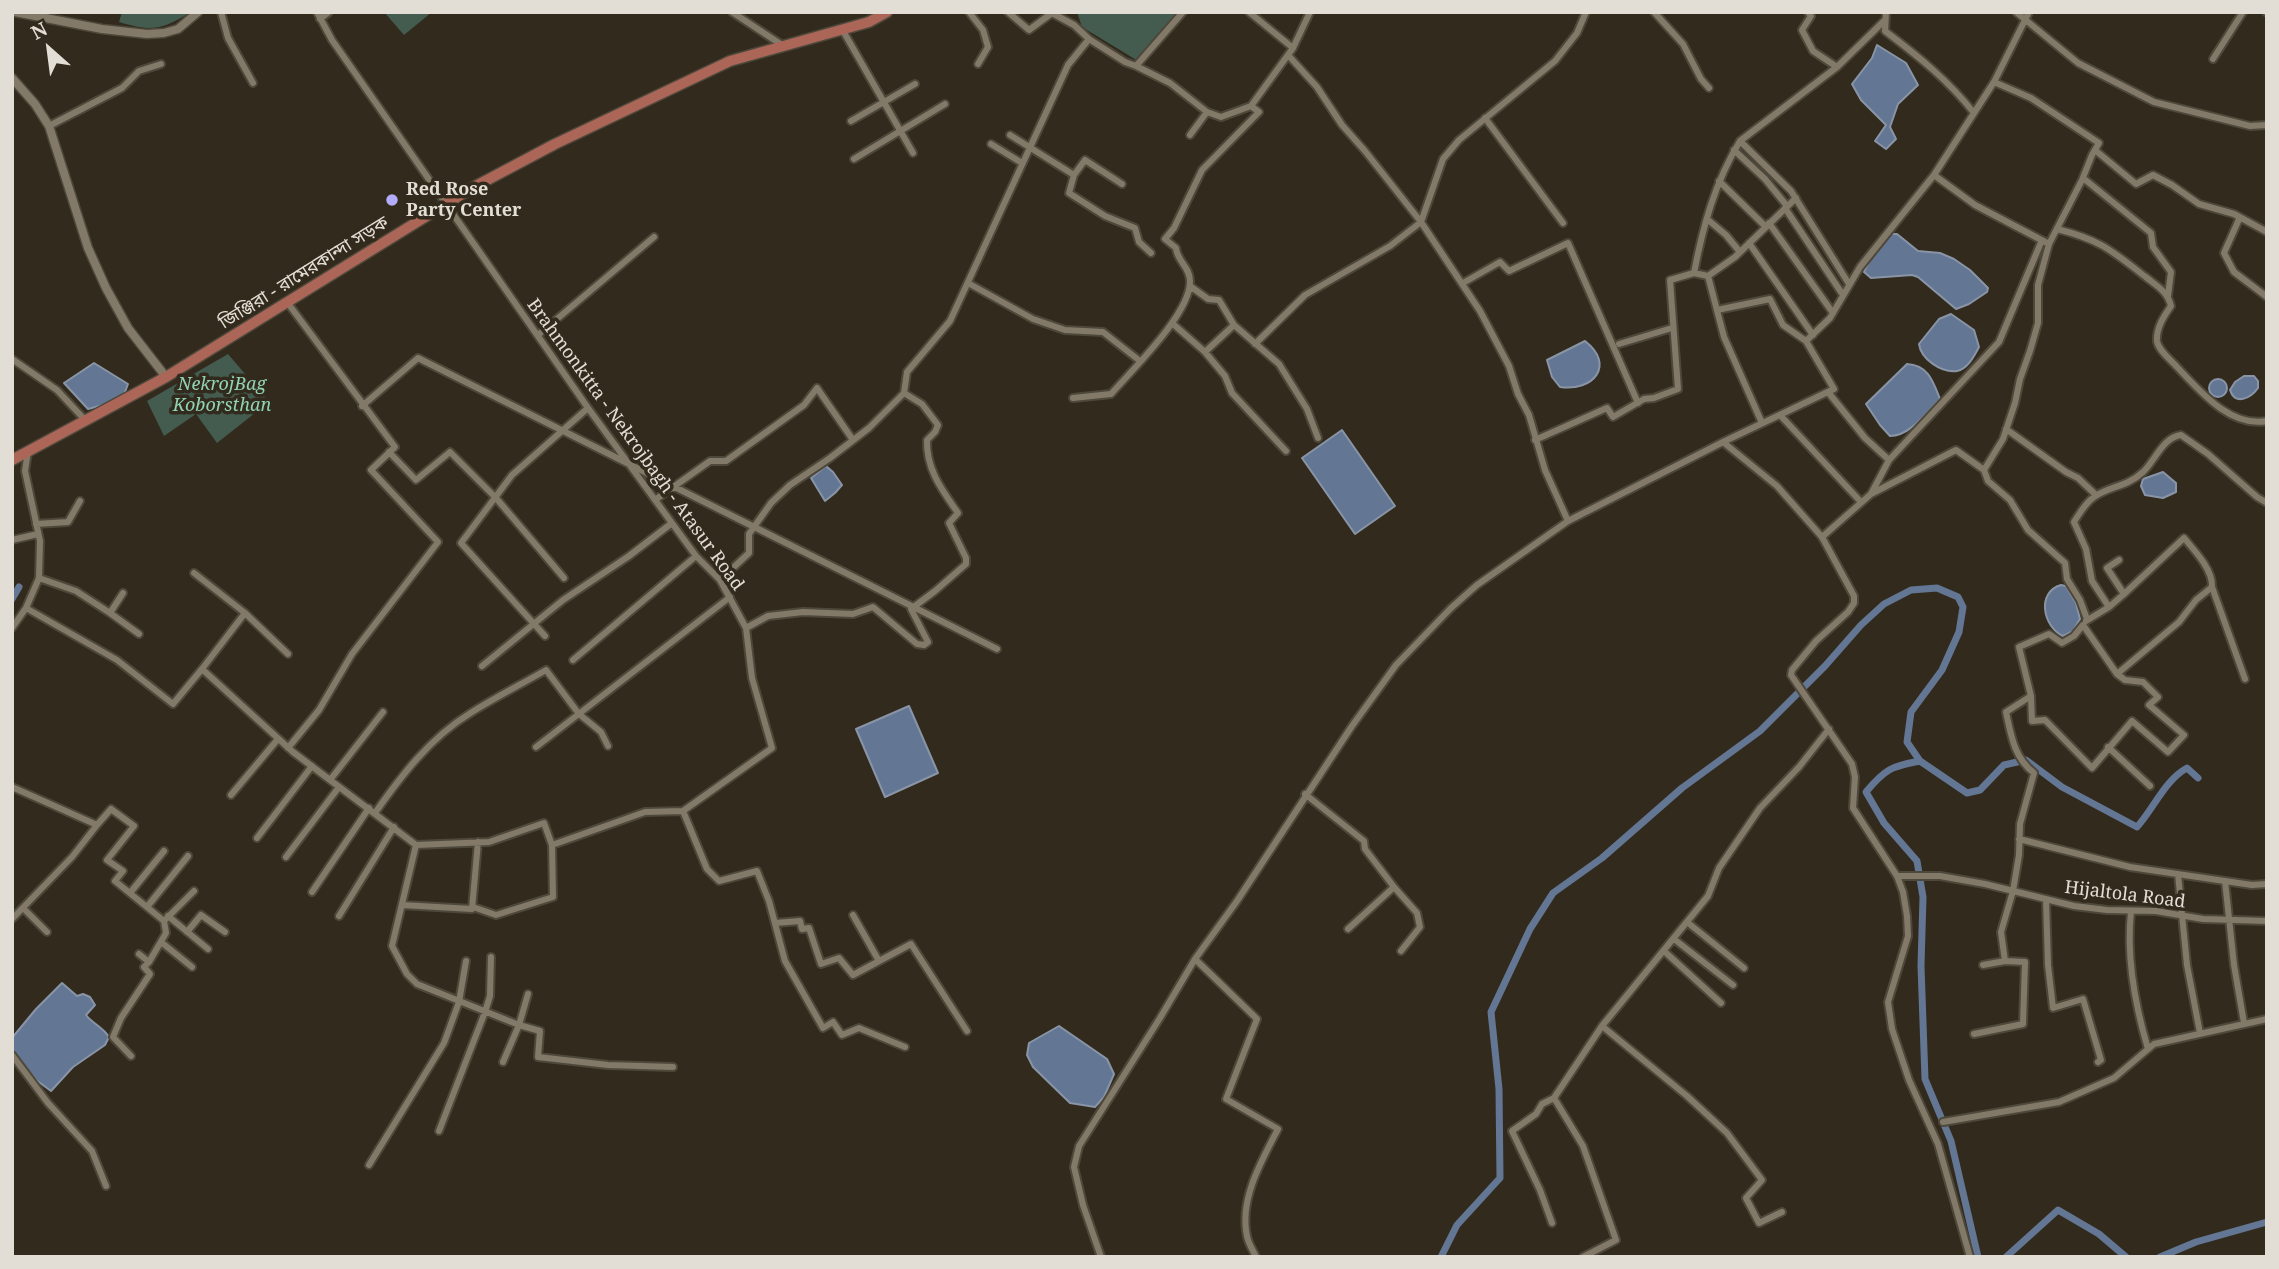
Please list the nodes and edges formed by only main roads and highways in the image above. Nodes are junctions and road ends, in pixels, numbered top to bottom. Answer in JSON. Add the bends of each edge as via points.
{"nodes":[{"id":1,"x":887,"y":12,"type":"edge"},
{"id":2,"x":12,"y":460,"type":"edge"}],
"edges":[{"from":1,"to":2,"type":"main road","name":"জিঞ্জিরা - রামেরকান্দা সড়ক","via":[[869,22],[730,61],[543,151],[446,204],[166,377]]}]}
